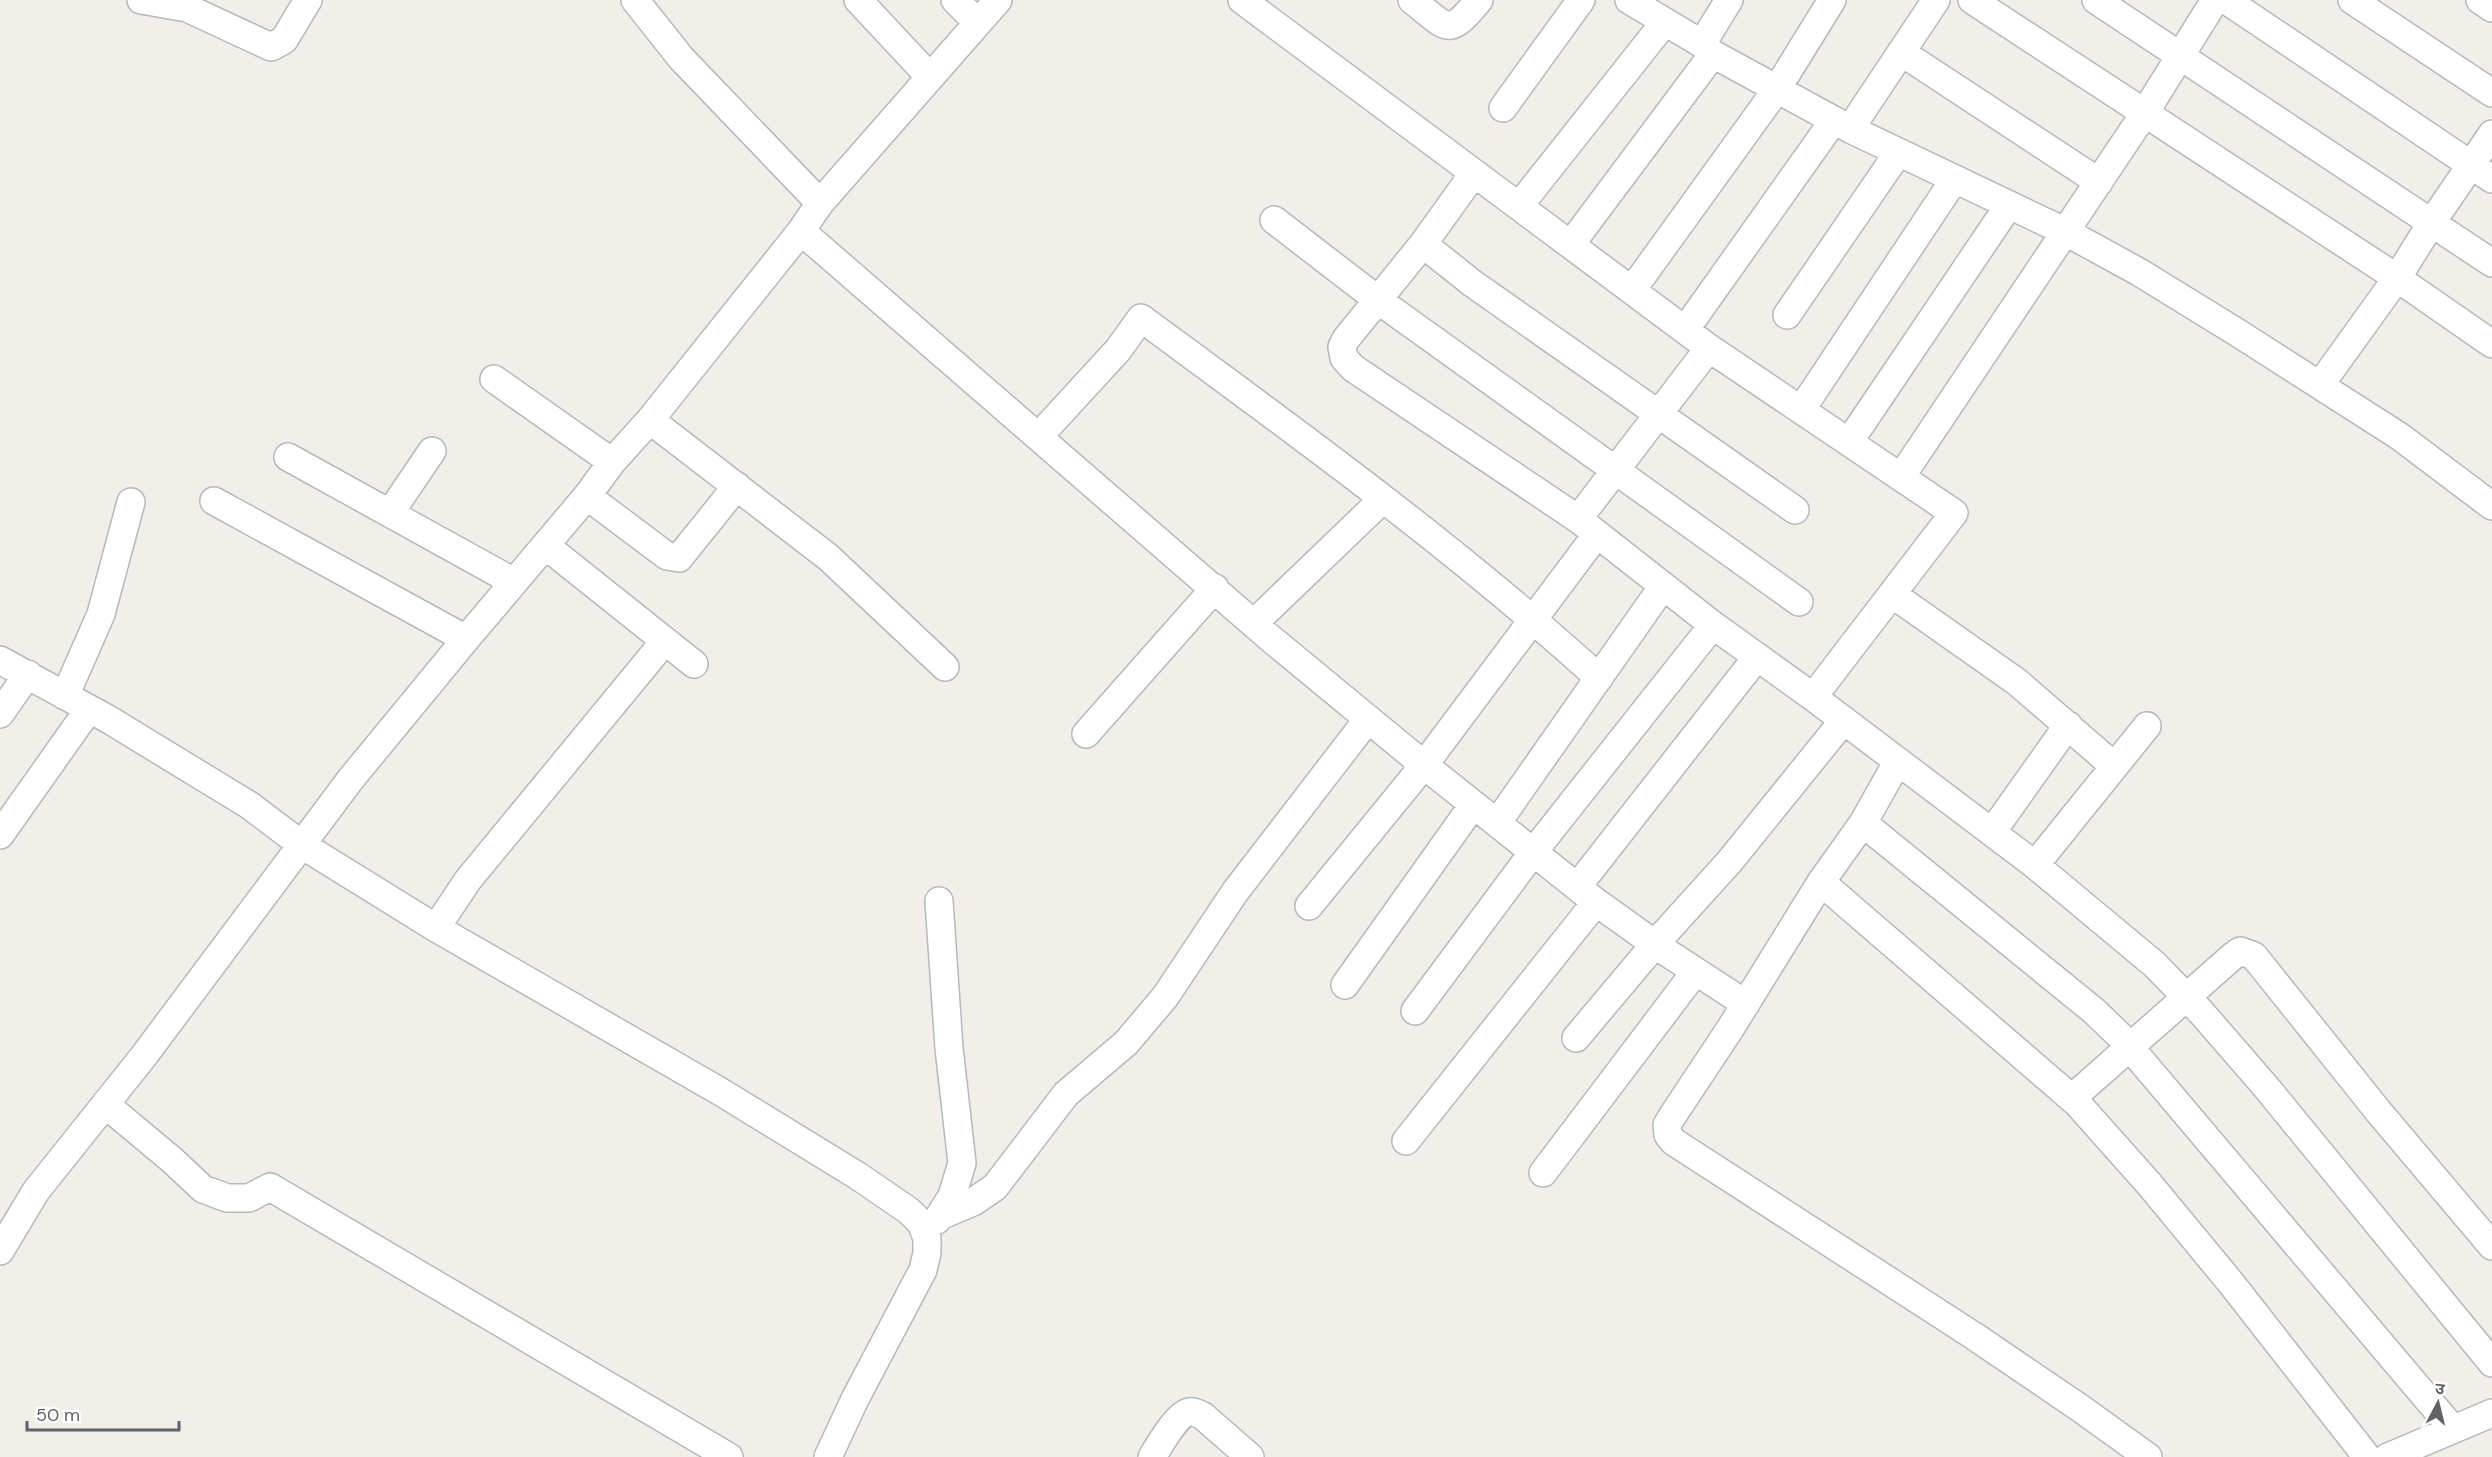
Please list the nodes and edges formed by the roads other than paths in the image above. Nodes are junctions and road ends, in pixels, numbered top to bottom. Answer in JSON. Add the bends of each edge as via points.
{"nodes":[{"id":1,"x":141,"y":0,"type":"edge"},
{"id":2,"x":308,"y":0,"type":"edge"},
{"id":3,"x":634,"y":0,"type":"edge"},
{"id":4,"x":858,"y":0,"type":"edge"},
{"id":5,"x":955,"y":0,"type":"edge"},
{"id":6,"x":998,"y":0,"type":"edge"},
{"id":7,"x":1242,"y":0,"type":"edge"},
{"id":8,"x":1412,"y":0,"type":"edge"},
{"id":9,"x":1479,"y":0,"type":"edge"},
{"id":10,"x":1581,"y":0,"type":"edge"},
{"id":11,"x":1629,"y":0,"type":"edge"},
{"id":12,"x":1729,"y":0,"type":"edge"},
{"id":13,"x":1832,"y":0,"type":"edge"},
{"id":14,"x":1936,"y":0,"type":"edge"},
{"id":15,"x":1972,"y":0,"type":"edge"},
{"id":16,"x":2096,"y":0,"type":"edge"},
{"id":17,"x":2215,"y":0,"type":"edge"},
{"id":18,"x":2226,"y":0,"type":"edge"},
{"id":19,"x":2352,"y":0,"type":"edge"},
{"id":20,"x":2480,"y":0,"type":"edge"},
{"id":21,"x":2492,"y":8,"type":"edge"},
{"id":22,"x":978,"y":23,"type":"junction"},
{"id":23,"x":1664,"y":23,"type":"junction"},
{"id":24,"x":1708,"y":49,"type":"junction"},
{"id":25,"x":1901,"y":52,"type":"junction"},
{"id":26,"x":2181,"y":57,"type":"junction"},
{"id":27,"x":930,"y":77,"type":"junction"},
{"id":28,"x":1777,"y":89,"type":"junction"},
{"id":29,"x":2492,"y":93,"type":"edge"},
{"id":30,"x":1503,"y":108,"type":"dead end"},
{"id":31,"x":2144,"y":114,"type":"junction"},
{"id":32,"x":1842,"y":125,"type":"junction"},
{"id":33,"x":2492,"y":134,"type":"edge"},
{"id":34,"x":1898,"y":153,"type":"junction"},
{"id":35,"x":2482,"y":172,"type":"edge"},
{"id":36,"x":1474,"y":173,"type":"junction"},
{"id":37,"x":1954,"y":180,"type":"junction"},
{"id":38,"x":2099,"y":182,"type":"junction"},
{"id":39,"x":820,"y":203,"type":"junction"},
{"id":40,"x":2009,"y":205,"type":"junction"},
{"id":41,"x":1519,"y":206,"type":"junction"},
{"id":42,"x":1274,"y":220,"type":"dead end"},
{"id":43,"x":2432,"y":222,"type":"junction"},
{"id":44,"x":801,"y":231,"type":"junction"},
{"id":45,"x":2066,"y":232,"type":"junction"},
{"id":46,"x":1423,"y":244,"type":"junction"},
{"id":47,"x":1571,"y":244,"type":"junction"},
{"id":48,"x":2492,"y":263,"type":"edge"},
{"id":49,"x":2397,"y":278,"type":"junction"},
{"id":50,"x":1632,"y":290,"type":"junction"},
{"id":51,"x":1378,"y":300,"type":"junction"},
{"id":52,"x":1787,"y":315,"type":"dead end"},
{"id":53,"x":1685,"y":330,"type":"junction"},
{"id":54,"x":2492,"y":344,"type":"edge"},
{"id":55,"x":1709,"y":348,"type":"junction"},
{"id":56,"x":494,"y":379,"type":"dead end"},
{"id":57,"x":2320,"y":385,"type":"junction"},
{"id":58,"x":1801,"y":410,"type":"junction"},
{"id":59,"x":1658,"y":412,"type":"junction"},
{"id":60,"x":650,"y":420,"type":"junction"},
{"id":61,"x":1039,"y":436,"type":"junction"},
{"id":62,"x":1849,"y":442,"type":"junction"},
{"id":63,"x":432,"y":451,"type":"dead end"},
{"id":64,"x":288,"y":457,"type":"dead end"},
{"id":65,"x":612,"y":462,"type":"junction"},
{"id":66,"x":1614,"y":471,"type":"junction"},
{"id":67,"x":1901,"y":477,"type":"junction"},
{"id":68,"x":737,"y":486,"type":"junction"},
{"id":69,"x":587,"y":496,"type":"junction"},
{"id":70,"x":1383,"y":499,"type":"junction"},
{"id":71,"x":214,"y":501,"type":"dead end"},
{"id":72,"x":131,"y":502,"type":"dead end"},
{"id":73,"x":2492,"y":506,"type":"edge"},
{"id":74,"x":1795,"y":510,"type":"dead end"},
{"id":75,"x":390,"y":513,"type":"junction"},
{"id":76,"x":1588,"y":526,"type":"junction"},
{"id":77,"x":546,"y":546,"type":"junction"},
{"id":78,"x":514,"y":582,"type":"junction"},
{"id":79,"x":1663,"y":586,"type":"junction"},
{"id":80,"x":1215,"y":588,"type":"junction"},
{"id":81,"x":1892,"y":594,"type":"junction"},
{"id":82,"x":1799,"y":602,"type":"dead end"},
{"id":83,"x":1534,"y":619,"type":"junction"},
{"id":84,"x":1254,"y":623,"type":"junction"},
{"id":85,"x":1713,"y":625,"type":"junction"},
{"id":86,"x":466,"y":639,"type":"junction"},
{"id":87,"x":664,"y":642,"type":"junction"},
{"id":88,"x":1757,"y":657,"type":"junction"},
{"id":89,"x":0,"y":660,"type":"edge"},
{"id":90,"x":694,"y":664,"type":"dead end"},
{"id":91,"x":945,"y":667,"type":"dead end"},
{"id":92,"x":28,"y":674,"type":"junction"},
{"id":93,"x":1599,"y":678,"type":"junction"},
{"id":94,"x":1814,"y":697,"type":"junction"},
{"id":95,"x":77,"y":702,"type":"junction"},
{"id":96,"x":0,"y":714,"type":"edge"},
{"id":97,"x":1368,"y":719,"type":"junction"},
{"id":98,"x":1844,"y":720,"type":"junction"},
{"id":99,"x":2068,"y":725,"type":"junction"},
{"id":100,"x":2147,"y":726,"type":"dead end"},
{"id":101,"x":1086,"y":734,"type":"dead end"},
{"id":102,"x":1898,"y":761,"type":"junction"},
{"id":103,"x":1424,"y":765,"type":"junction"},
{"id":104,"x":2114,"y":766,"type":"junction"},
{"id":105,"x":1473,"y":804,"type":"junction"},
{"id":106,"x":1497,"y":823,"type":"junction"},
{"id":107,"x":1863,"y":823,"type":"junction"},
{"id":108,"x":1992,"y":832,"type":"junction"},
{"id":109,"x":0,"y":835,"type":"edge"},
{"id":110,"x":302,"y":844,"type":"junction"},
{"id":111,"x":1534,"y":851,"type":"junction"},
{"id":112,"x":2035,"y":865,"type":"junction"},
{"id":113,"x":1821,"y":882,"type":"junction"},
{"id":114,"x":1587,"y":895,"type":"junction"},
{"id":115,"x":939,"y":901,"type":"dead end"},
{"id":116,"x":1309,"y":906,"type":"dead end"},
{"id":117,"x":436,"y":928,"type":"junction"},
{"id":118,"x":1655,"y":944,"type":"junction"},
{"id":119,"x":1695,"y":972,"type":"junction"},
{"id":120,"x":1345,"y":985,"type":"dead end"},
{"id":121,"x":2187,"y":997,"type":"junction"},
{"id":122,"x":1746,"y":1004,"type":"junction"},
{"id":123,"x":1415,"y":1011,"type":"dead end"},
{"id":124,"x":1576,"y":1038,"type":"dead end"},
{"id":125,"x":2131,"y":1048,"type":"junction"},
{"id":126,"x":2072,"y":1098,"type":"junction"},
{"id":127,"x":105,"y":1104,"type":"junction"},
{"id":128,"x":1406,"y":1141,"type":"dead end"},
{"id":129,"x":1543,"y":1173,"type":"dead end"},
{"id":130,"x":933,"y":1227,"type":"junction"},
{"id":131,"x":2492,"y":1245,"type":"edge"},
{"id":132,"x":0,"y":1251,"type":"edge"},
{"id":133,"x":2492,"y":1363,"type":"edge"},
{"id":134,"x":2492,"y":1413,"type":"edge"},
{"id":135,"x":2452,"y":1428,"type":"junction"},
{"id":136,"x":1246,"y":1456,"type":"edge"},
{"id":137,"x":729,"y":1457,"type":"edge"},
{"id":138,"x":828,"y":1457,"type":"edge"},
{"id":139,"x":1152,"y":1457,"type":"edge"},
{"id":140,"x":2148,"y":1457,"type":"edge"},
{"id":141,"x":2367,"y":1457,"type":"edge"},
{"id":142,"x":2388,"y":1457,"type":"edge"}],
"edges":[{"from":1,"to":2,"type":"street","via":[[187,8],[271,47],[284,40]]},
{"from":3,"to":39,"type":"street","via":[[681,58]]},
{"from":4,"to":27,"type":"street"},
{"from":5,"to":22,"type":"street"},
{"from":6,"to":22,"type":"street"},
{"from":7,"to":36,"type":"street"},
{"from":8,"to":9,"type":"street","via":[[1450,27],[1458,24]]},
{"from":10,"to":30,"type":"street"},
{"from":11,"to":23,"type":"street"},
{"from":12,"to":24,"type":"street"},
{"from":13,"to":28,"type":"street"},
{"from":14,"to":25,"type":"street"},
{"from":15,"to":31,"type":"street"},
{"from":16,"to":26,"type":"street"},
{"from":17,"to":26,"type":"street"},
{"from":18,"to":35,"type":"street"},
{"from":19,"to":29,"type":"street"},
{"from":20,"to":21,"type":"street"},
{"from":22,"to":27,"type":"street"},
{"from":23,"to":24,"type":"street"},
{"from":23,"to":41,"type":"street"},
{"from":24,"to":28,"type":"street"},
{"from":24,"to":47,"type":"street"},
{"from":25,"to":32,"type":"street"},
{"from":25,"to":38,"type":"street"},
{"from":26,"to":31,"type":"street"},
{"from":26,"to":43,"type":"street"},
{"from":27,"to":39,"type":"street"},
{"from":28,"to":32,"type":"street"},
{"from":28,"to":50,"type":"street"},
{"from":31,"to":38,"type":"street"},
{"from":31,"to":49,"type":"street"},
{"from":32,"to":34,"type":"street"},
{"from":32,"to":53,"type":"street"},
{"from":33,"to":35,"type":"street"},
{"from":34,"to":37,"type":"street"},
{"from":34,"to":52,"type":"street"},
{"from":35,"to":43,"type":"street"},
{"from":36,"to":41,"type":"street"},
{"from":36,"to":46,"type":"street"},
{"from":37,"to":40,"type":"street"},
{"from":37,"to":58,"type":"street"},
{"from":38,"to":45,"type":"street"},
{"from":39,"to":44,"type":"street"},
{"from":40,"to":45,"type":"street"},
{"from":40,"to":62,"type":"street"},
{"from":41,"to":47,"type":"street"},
{"from":42,"to":51,"type":"street"},
{"from":43,"to":48,"type":"street"},
{"from":43,"to":49,"type":"street"},
{"from":44,"to":60,"type":"street"},
{"from":44,"to":61,"type":"street"},
{"from":45,"to":57,"type":"street","via":[[2139,272]]},
{"from":45,"to":67,"type":"street"},
{"from":46,"to":51,"type":"street"},
{"from":46,"to":59,"type":"street","via":[[1472,283]]},
{"from":47,"to":50,"type":"street"},
{"from":49,"to":54,"type":"street"},
{"from":49,"to":57,"type":"street"},
{"from":50,"to":53,"type":"street"},
{"from":51,"to":66,"type":"street"},
{"from":51,"to":76,"type":"street","via":[[1342,347],[1344,358],[1353,368]]},
{"from":53,"to":55,"type":"street"},
{"from":55,"to":58,"type":"street"},
{"from":55,"to":59,"type":"street"},
{"from":56,"to":65,"type":"street"},
{"from":57,"to":73,"type":"street","via":[[2426,455]]},
{"from":58,"to":62,"type":"street"},
{"from":59,"to":66,"type":"street"},
{"from":59,"to":74,"type":"street"},
{"from":60,"to":65,"type":"street"},
{"from":60,"to":68,"type":"street"},
{"from":61,"to":70,"type":"street","via":[[1118,350],[1141,318]]},
{"from":61,"to":80,"type":"street"},
{"from":62,"to":67,"type":"street"},
{"from":63,"to":75,"type":"street"},
{"from":64,"to":75,"type":"street"},
{"from":65,"to":69,"type":"street"},
{"from":66,"to":76,"type":"street"},
{"from":66,"to":82,"type":"street"},
{"from":67,"to":81,"type":"street","via":[[1954,513]]},
{"from":68,"to":69,"type":"street","via":[[679,558],[667,556]]},
{"from":68,"to":91,"type":"street","via":[[828,557]]},
{"from":69,"to":77,"type":"street"},
{"from":70,"to":83,"type":"street"},
{"from":70,"to":84,"type":"street"},
{"from":71,"to":86,"type":"street"},
{"from":72,"to":95,"type":"street"},
{"from":75,"to":78,"type":"street"},
{"from":76,"to":79,"type":"street"},
{"from":76,"to":83,"type":"street"},
{"from":77,"to":78,"type":"street"},
{"from":77,"to":87,"type":"street"},
{"from":78,"to":86,"type":"street"},
{"from":79,"to":85,"type":"street"},
{"from":79,"to":93,"type":"street"},
{"from":80,"to":84,"type":"street"},
{"from":80,"to":101,"type":"street"},
{"from":81,"to":94,"type":"street"},
{"from":81,"to":99,"type":"street","via":[[2017,682]]},
{"from":83,"to":93,"type":"street"},
{"from":83,"to":103,"type":"street"},
{"from":84,"to":97,"type":"street"},
{"from":85,"to":88,"type":"street"},
{"from":85,"to":111,"type":"street"},
{"from":86,"to":110,"type":"street"},
{"from":87,"to":90,"type":"street"},
{"from":87,"to":117,"type":"street","via":[[468,880]]},
{"from":88,"to":94,"type":"street"},
{"from":88,"to":114,"type":"street"},
{"from":89,"to":92,"type":"street"},
{"from":92,"to":95,"type":"street"},
{"from":92,"to":96,"type":"street"},
{"from":93,"to":106,"type":"street"},
{"from":94,"to":98,"type":"street"},
{"from":95,"to":109,"type":"street"},
{"from":95,"to":110,"type":"street","via":[[249,805]]},
{"from":97,"to":103,"type":"street"},
{"from":97,"to":130,"type":"street","via":[[1235,892],[1165,997],[1126,1043],[1066,1094],[995,1187]]},
{"from":98,"to":102,"type":"street"},
{"from":98,"to":118,"type":"street","via":[[1730,861]]},
{"from":99,"to":104,"type":"street"},
{"from":99,"to":108,"type":"street"},
{"from":100,"to":104,"type":"street"},
{"from":102,"to":107,"type":"street"},
{"from":102,"to":108,"type":"street"},
{"from":103,"to":105,"type":"street"},
{"from":103,"to":116,"type":"street"},
{"from":104,"to":112,"type":"street"},
{"from":105,"to":106,"type":"street"},
{"from":105,"to":120,"type":"street"},
{"from":106,"to":111,"type":"street"},
{"from":107,"to":113,"type":"street"},
{"from":107,"to":125,"type":"street","via":[[2094,1011]]},
{"from":108,"to":112,"type":"street"},
{"from":110,"to":117,"type":"street"},
{"from":110,"to":127,"type":"street"},
{"from":111,"to":114,"type":"street"},
{"from":111,"to":123,"type":"street"},
{"from":112,"to":121,"type":"street"},
{"from":113,"to":122,"type":"street"},
{"from":113,"to":126,"type":"street"},
{"from":114,"to":118,"type":"street"},
{"from":114,"to":128,"type":"street"},
{"from":115,"to":130,"type":"street","via":[[962,1163],[952,1196]]},
{"from":117,"to":130,"type":"street","via":[[721,1092],[858,1176],[921,1223]]},
{"from":118,"to":119,"type":"street"},
{"from":118,"to":124,"type":"street"},
{"from":119,"to":122,"type":"street"},
{"from":119,"to":129,"type":"street"},
{"from":121,"to":125,"type":"street"},
{"from":121,"to":131,"type":"street","via":[[2240,951],[2254,956]]},
{"from":121,"to":133,"type":"street","via":[[2266,1087]]},
{"from":122,"to":140,"type":"street","via":[[1667,1125],[1674,1142],[2071,1401]]},
{"from":125,"to":126,"type":"street"},
{"from":125,"to":135,"type":"street"},
{"from":126,"to":141,"type":"street","via":[[2224,1275]]},
{"from":127,"to":132,"type":"street","via":[[36,1191]]},
{"from":127,"to":137,"type":"street","via":[[203,1189],[226,1198],[249,1198],[270,1187]]},
{"from":130,"to":138,"type":"street","via":[[923,1270]]},
{"from":134,"to":135,"type":"street"},
{"from":135,"to":142,"type":"street"},
{"from":136,"to":139,"type":"street","via":[[1203,1416],[1187,1412]]}]}
